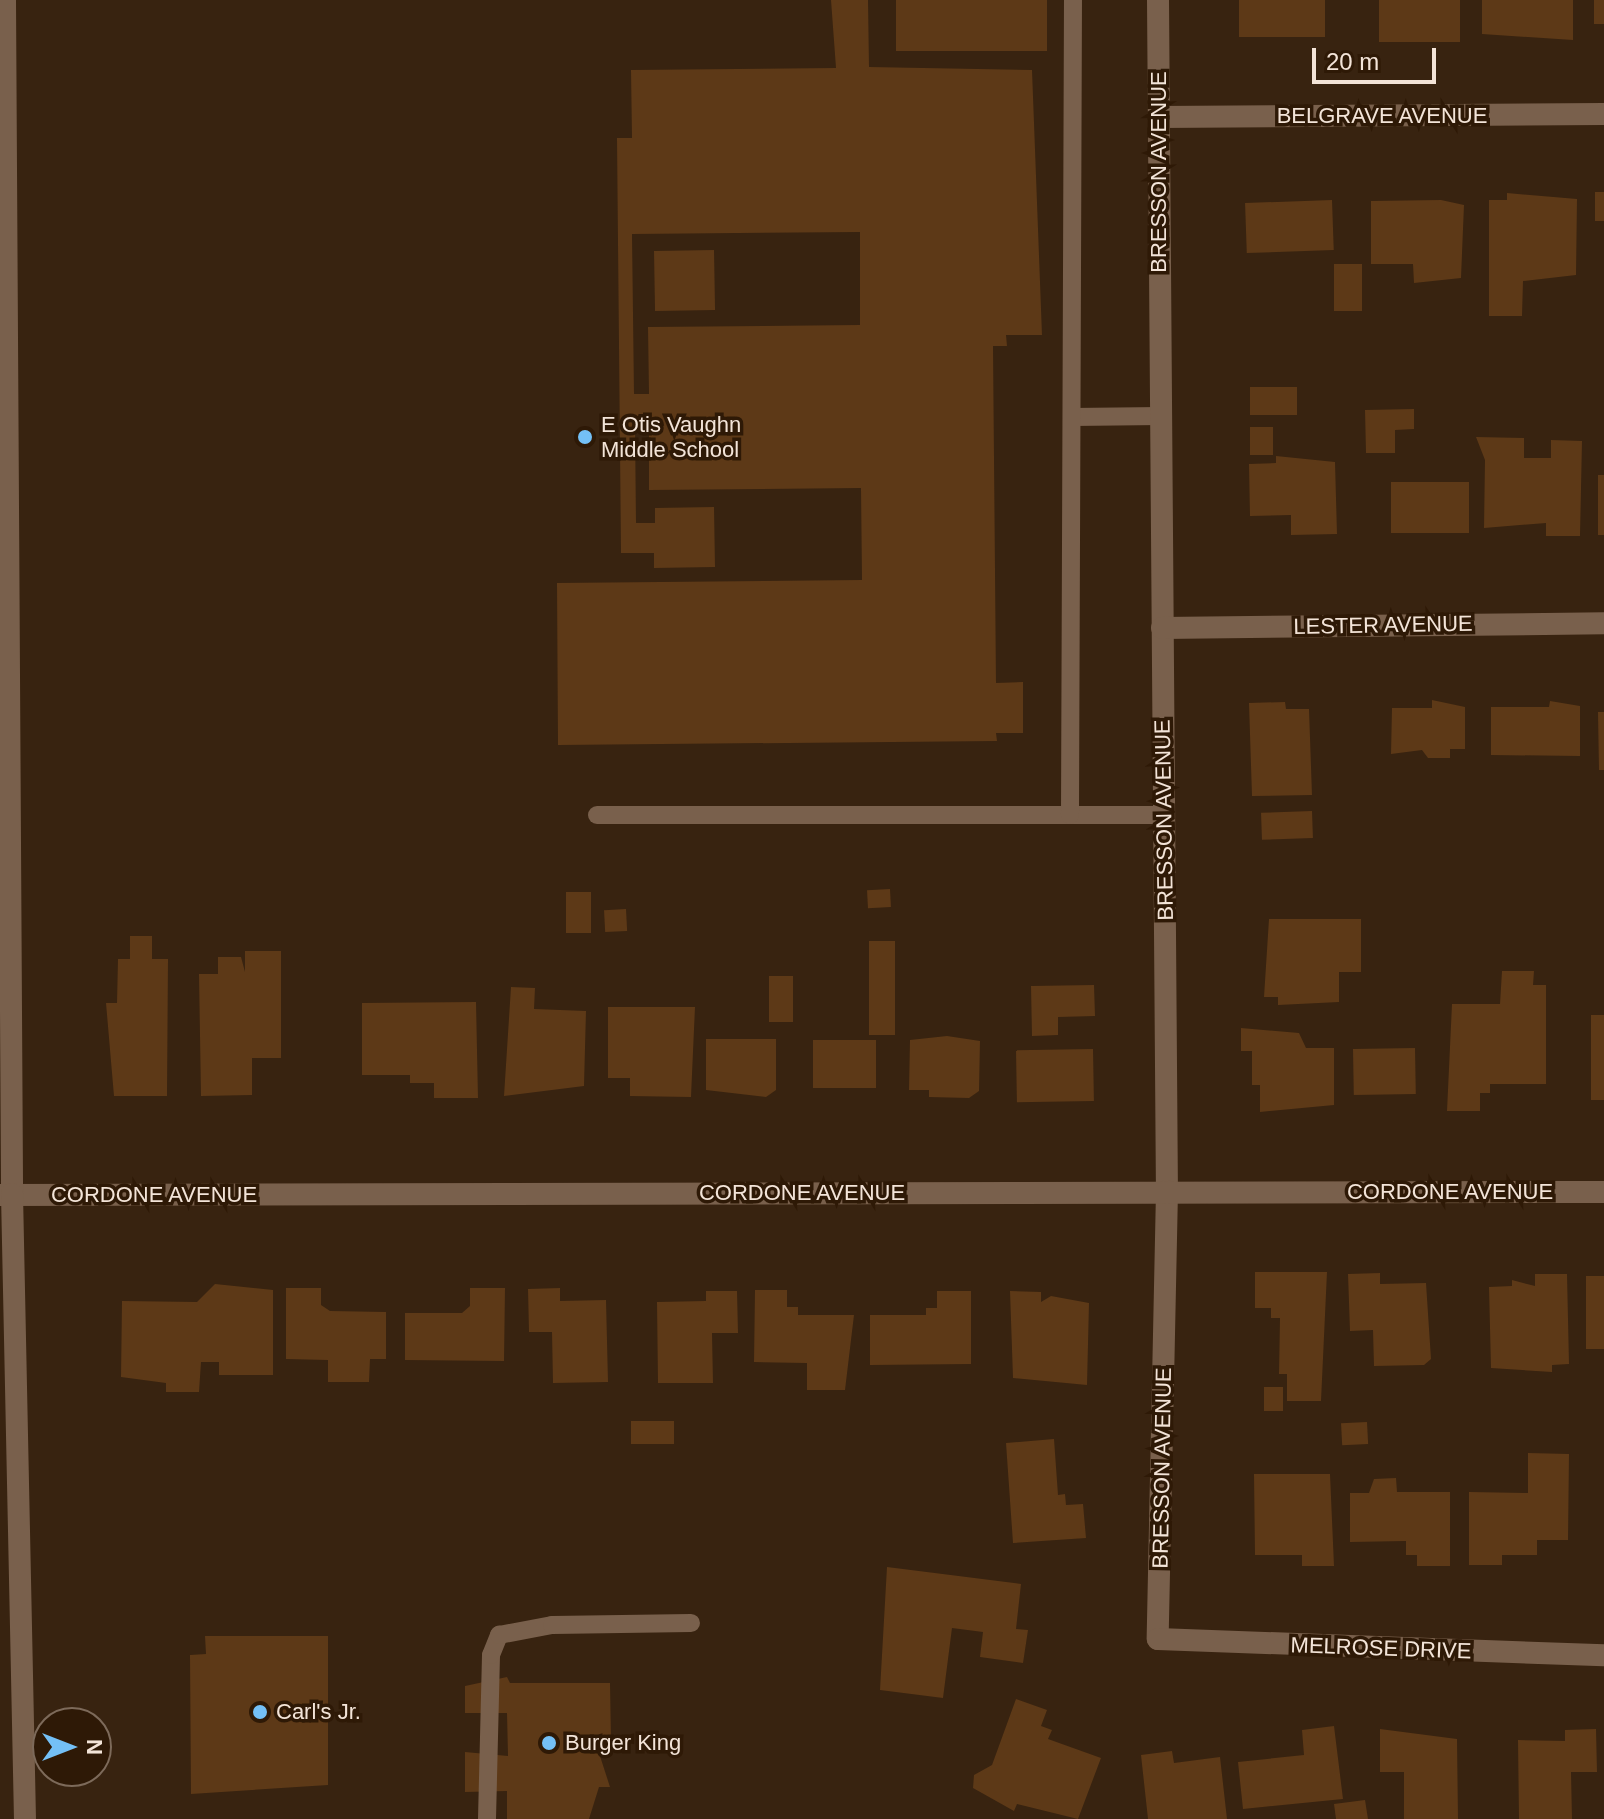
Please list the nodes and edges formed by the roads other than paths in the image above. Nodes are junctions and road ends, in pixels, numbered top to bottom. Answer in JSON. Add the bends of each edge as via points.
{"nodes":[{"id":1,"x":5,"y":0,"type":"edge"},
{"id":2,"x":1073,"y":0,"type":"edge"},
{"id":3,"x":1158,"y":0,"type":"edge"},
{"id":4,"x":1604,"y":114,"type":"edge"},
{"id":5,"x":1159,"y":117,"type":"junction"},
{"id":6,"x":1161,"y":416,"type":"junction"},
{"id":7,"x":1072,"y":417,"type":"junction"},
{"id":8,"x":1604,"y":623,"type":"edge"},
{"id":9,"x":1162,"y":628,"type":"junction"},
{"id":10,"x":597,"y":815,"type":"dead end"},
{"id":11,"x":1070,"y":815,"type":"junction"},
{"id":12,"x":1164,"y":815,"type":"junction"},
{"id":13,"x":1167,"y":1191,"type":"junction"},
{"id":14,"x":1604,"y":1192,"type":"edge"},
{"id":15,"x":6,"y":1195,"type":"edge"},
{"id":16,"x":691,"y":1623,"type":"dead end"},
{"id":17,"x":1158,"y":1639,"type":"joint"},
{"id":18,"x":1604,"y":1655,"type":"edge"},
{"id":19,"x":25,"y":1819,"type":"edge"},
{"id":20,"x":487,"y":1819,"type":"edge"}],
"edges":[{"from":1,"to":15,"type":"street"},
{"from":2,"to":7,"type":"lane"},
{"from":3,"to":5,"type":"street","name":"BRESSON AVENUE"},
{"from":4,"to":5,"type":"street","name":"BELGRAVE AVENUE"},
{"from":5,"to":6,"type":"street","name":"BRESSON AVENUE"},
{"from":6,"to":7,"type":"lane"},
{"from":6,"to":9,"type":"street","name":"BRESSON AVENUE"},
{"from":7,"to":11,"type":"lane"},
{"from":8,"to":9,"type":"street","name":"LESTER AVENUE"},
{"from":9,"to":12,"type":"street","name":"BRESSON AVENUE"},
{"from":10,"to":11,"type":"lane"},
{"from":11,"to":12,"type":"lane"},
{"from":12,"to":13,"type":"street","name":"BRESSON AVENUE"},
{"from":13,"to":14,"type":"street","name":"CORDONE AVENUE"},
{"from":13,"to":15,"type":"street","name":"CORDONE AVENUE"},
{"from":13,"to":17,"type":"street","name":"BRESSON AVENUE"},
{"from":15,"to":19,"type":"street"},
{"from":16,"to":20,"type":"lane","via":[[552,1625],[499,1635],[491,1655]]},
{"from":17,"to":18,"type":"street","name":"MELROSE DRIVE"}]}
